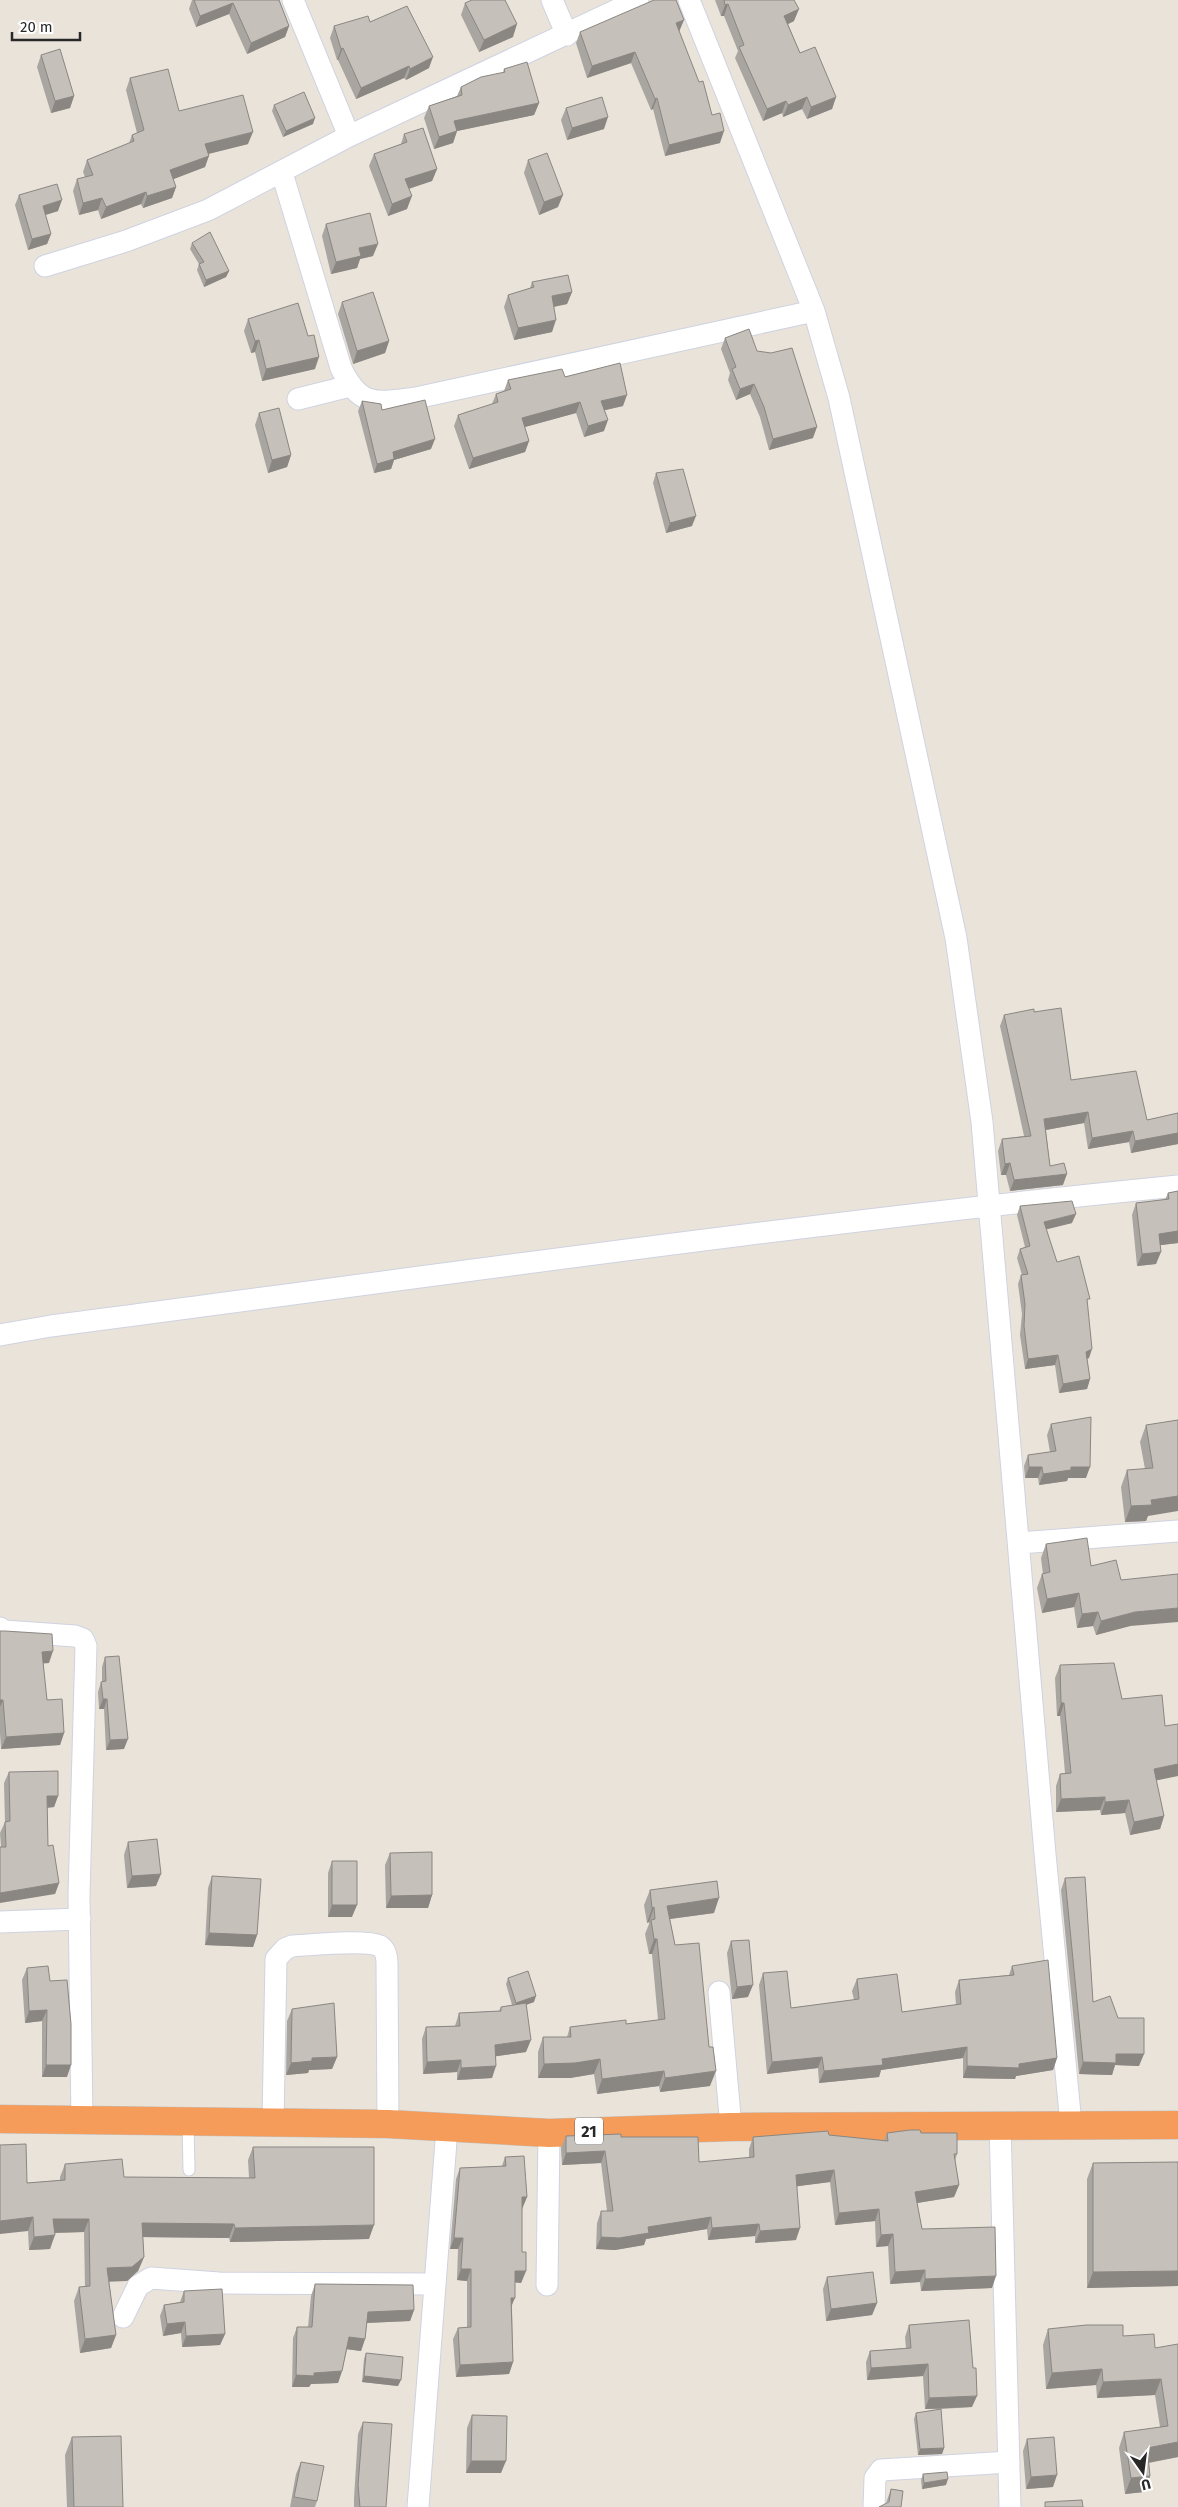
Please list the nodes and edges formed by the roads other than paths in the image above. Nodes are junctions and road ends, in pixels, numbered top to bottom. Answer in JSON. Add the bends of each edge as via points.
{"nodes":[{"id":1,"x":293,"y":0,"type":"edge"},
{"id":2,"x":552,"y":0,"type":"edge"},
{"id":3,"x":638,"y":0,"type":"edge"},
{"id":4,"x":689,"y":0,"type":"edge"},
{"id":5,"x":567,"y":35,"type":"junction"},
{"id":6,"x":349,"y":136,"type":"junction"},
{"id":7,"x":282,"y":173,"type":"junction"},
{"id":8,"x":45,"y":266,"type":"dead end"},
{"id":9,"x":814,"y":311,"type":"junction"},
{"id":10,"x":350,"y":386,"type":"junction"},
{"id":11,"x":298,"y":399,"type":"dead end"},
{"id":12,"x":1178,"y":1186,"type":"edge"},
{"id":13,"x":989,"y":1205,"type":"junction"},
{"id":14,"x":0,"y":1335,"type":"edge"},
{"id":15,"x":1178,"y":1531,"type":"edge"},
{"id":16,"x":1018,"y":1543,"type":"junction"},
{"id":17,"x":0,"y":1628,"type":"edge"},
{"id":18,"x":80,"y":1919,"type":"junction"},
{"id":19,"x":0,"y":1922,"type":"edge"},
{"id":20,"x":719,"y":1992,"type":"dead end"},
{"id":21,"x":0,"y":2119,"type":"edge"},
{"id":22,"x":273,"y":2121,"type":"junction"},
{"id":23,"x":82,"y":2122,"type":"junction"},
{"id":24,"x":188,"y":2122,"type":"junction"},
{"id":25,"x":388,"y":2124,"type":"junction"},
{"id":26,"x":1000,"y":2124,"type":"junction"},
{"id":27,"x":1071,"y":2124,"type":"junction"},
{"id":28,"x":1178,"y":2125,"type":"edge"},
{"id":29,"x":731,"y":2126,"type":"junction"},
{"id":30,"x":447,"y":2128,"type":"junction"},
{"id":31,"x":549,"y":2133,"type":"junction"},
{"id":32,"x":190,"y":2170,"type":"dead end"},
{"id":33,"x":434,"y":2284,"type":"junction"},
{"id":34,"x":547,"y":2286,"type":"dead end"},
{"id":35,"x":123,"y":2317,"type":"dead end"},
{"id":36,"x":1009,"y":2462,"type":"junction"},
{"id":37,"x":418,"y":2507,"type":"edge"},
{"id":38,"x":874,"y":2507,"type":"edge"},
{"id":39,"x":1010,"y":2507,"type":"edge"}],
"edges":[{"from":1,"to":6,"type":"street"},
{"from":2,"to":5,"type":"street"},
{"from":3,"to":5,"type":"street"},
{"from":4,"to":9,"type":"street"},
{"from":5,"to":6,"type":"street"},
{"from":6,"to":7,"type":"street"},
{"from":7,"to":8,"type":"street","via":[[208,210],[126,241]]},
{"from":7,"to":10,"type":"street","via":[[341,368]]},
{"from":9,"to":10,"type":"street","via":[[416,398],[374,401],[366,399]]},
{"from":9,"to":13,"type":"street","via":[[839,398],[956,938],[982,1122]]},
{"from":10,"to":11,"type":"street"},
{"from":12,"to":13,"type":"street"},
{"from":13,"to":14,"type":"street"},
{"from":13,"to":16,"type":"street"},
{"from":15,"to":16,"type":"street"},
{"from":16,"to":27,"type":"street"},
{"from":17,"to":18,"type":"street","via":[[4,1631],[75,1636],[83,1639],[86,1646]]},
{"from":18,"to":19,"type":"street"},
{"from":18,"to":23,"type":"street"},
{"from":20,"to":29,"type":"street"},
{"from":21,"to":23,"type":"highway","number":"21"},
{"from":22,"to":24,"type":"highway","number":"21"},
{"from":22,"to":25,"type":"highway","number":"21"},
{"from":22,"to":25,"type":"street","via":[[276,1959],[292,1946],[367,1943],[380,1947],[386,1954]]},
{"from":23,"to":24,"type":"highway","number":"21"},
{"from":24,"to":32,"type":"lane"},
{"from":25,"to":30,"type":"highway","number":"21"},
{"from":26,"to":27,"type":"highway","number":"21"},
{"from":26,"to":29,"type":"highway","number":"21"},
{"from":26,"to":36,"type":"street"},
{"from":27,"to":28,"type":"highway","number":"21"},
{"from":29,"to":31,"type":"highway","number":"21"},
{"from":30,"to":31,"type":"highway","number":"21"},
{"from":30,"to":33,"type":"street"},
{"from":31,"to":34,"type":"street"},
{"from":33,"to":35,"type":"street","via":[[220,2283],[151,2278],[138,2286]]},
{"from":33,"to":37,"type":"street"},
{"from":36,"to":38,"type":"street","via":[[881,2470],[876,2478]]},
{"from":36,"to":39,"type":"street"}]}
